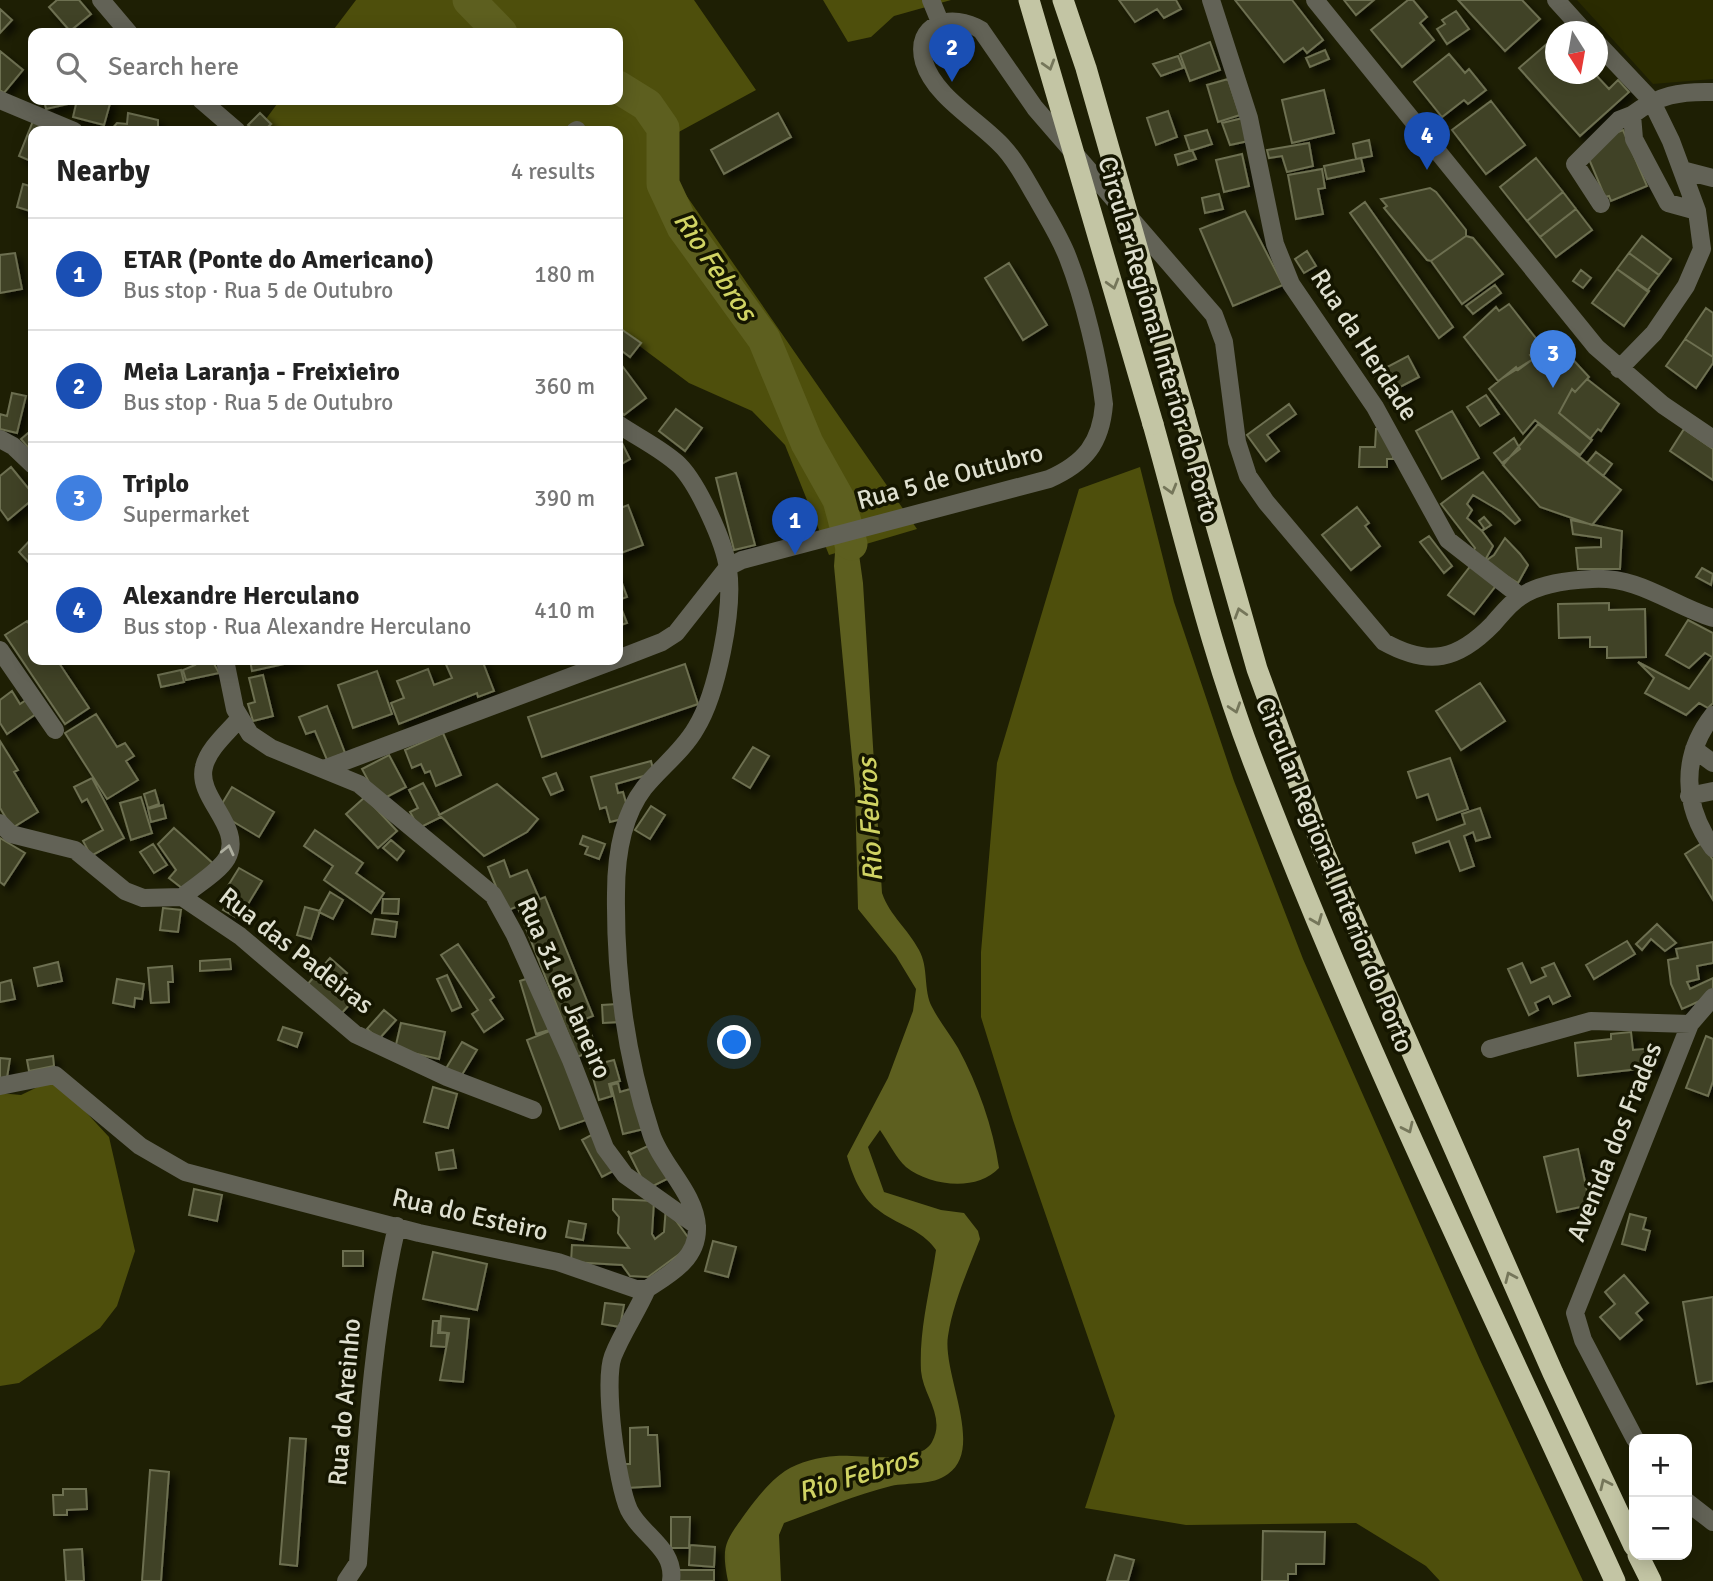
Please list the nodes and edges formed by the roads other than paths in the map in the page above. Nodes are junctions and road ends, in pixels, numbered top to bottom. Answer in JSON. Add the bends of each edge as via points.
{"nodes":[{"id":1,"x":101,"y":0,"type":"edge"},
{"id":2,"x":931,"y":0,"type":"edge"},
{"id":3,"x":1029,"y":0,"type":"edge"},
{"id":4,"x":1063,"y":0,"type":"edge"},
{"id":5,"x":1211,"y":0,"type":"edge"},
{"id":6,"x":1315,"y":0,"type":"edge"},
{"id":7,"x":1556,"y":0,"type":"edge"},
{"id":8,"x":1576,"y":21,"type":"edge"},
{"id":9,"x":940,"y":22,"type":"junction"},
{"id":10,"x":125,"y":28,"type":"edge"},
{"id":11,"x":1608,"y":55,"type":"edge"},
{"id":12,"x":1713,"y":92,"type":"edge"},
{"id":13,"x":0,"y":100,"type":"edge"},
{"id":14,"x":1651,"y":100,"type":"junction"},
{"id":15,"x":207,"y":105,"type":"edge"},
{"id":16,"x":1632,"y":115,"type":"junction"},
{"id":17,"x":62,"y":126,"type":"edge"},
{"id":18,"x":231,"y":126,"type":"edge"},
{"id":19,"x":1682,"y":170,"type":"junction"},
{"id":20,"x":1713,"y":178,"type":"edge"},
{"id":21,"x":1601,"y":204,"type":"dead end"},
{"id":22,"x":1697,"y":211,"type":"junction"},
{"id":23,"x":1619,"y":369,"type":"junction"},
{"id":24,"x":623,"y":427,"type":"edge"},
{"id":25,"x":0,"y":439,"type":"edge"},
{"id":26,"x":1713,"y":439,"type":"edge"},
{"id":27,"x":28,"y":460,"type":"edge"},
{"id":28,"x":728,"y":568,"type":"junction"},
{"id":29,"x":1520,"y":596,"type":"junction"},
{"id":30,"x":1713,"y":619,"type":"edge"},
{"id":31,"x":623,"y":657,"type":"edge"},
{"id":32,"x":3,"y":659,"type":"edge"},
{"id":33,"x":226,"y":665,"type":"edge"},
{"id":34,"x":601,"y":665,"type":"edge"},
{"id":35,"x":1713,"y":715,"type":"edge"},
{"id":36,"x":239,"y":719,"type":"junction"},
{"id":37,"x":55,"y":730,"type":"dead end"},
{"id":38,"x":1694,"y":749,"type":"junction"},
{"id":39,"x":1713,"y":763,"type":"edge"},
{"id":40,"x":324,"y":769,"type":"junction"},
{"id":41,"x":1713,"y":791,"type":"edge"},
{"id":42,"x":1689,"y":796,"type":"junction"},
{"id":43,"x":0,"y":823,"type":"edge"},
{"id":44,"x":1713,"y":848,"type":"edge"},
{"id":45,"x":182,"y":897,"type":"junction"},
{"id":46,"x":1713,"y":997,"type":"edge"},
{"id":47,"x":1690,"y":1024,"type":"junction"},
{"id":48,"x":1490,"y":1049,"type":"dead end"},
{"id":49,"x":0,"y":1086,"type":"edge"},
{"id":50,"x":533,"y":1110,"type":"dead end"},
{"id":51,"x":397,"y":1226,"type":"junction"},
{"id":52,"x":697,"y":1226,"type":"junction"},
{"id":53,"x":647,"y":1289,"type":"junction"},
{"id":54,"x":1632,"y":1434,"type":"edge"},
{"id":55,"x":1692,"y":1506,"type":"edge"},
{"id":56,"x":1713,"y":1522,"type":"edge"},
{"id":57,"x":1629,"y":1535,"type":"edge"},
{"id":58,"x":1641,"y":1560,"type":"edge"},
{"id":59,"x":346,"y":1581,"type":"edge"},
{"id":60,"x":671,"y":1581,"type":"edge"},
{"id":61,"x":1615,"y":1581,"type":"edge"},
{"id":62,"x":1651,"y":1581,"type":"edge"}],
"edges":[{"from":1,"to":10,"type":"street"},
{"from":2,"to":9,"type":"street"},
{"from":3,"to":61,"type":"highway","name":"Circular Regional Interior do Porto","one_way":true,"bridge":true,"via":[[1254,764],[1340,979]]},
{"from":57,"to":4,"type":"highway","name":"Circular Regional Interior do Porto","one_way":true,"bridge":true,"via":[[1323,850],[1257,668]]},
{"from":5,"to":29,"type":"street","name":"Rua da Herdade","via":[[1249,118],[1275,244],[1291,284],[1375,407],[1448,540]]},
{"from":6,"to":23,"type":"street","via":[[1596,347]]},
{"from":7,"to":8,"type":"street"},
{"from":9,"to":28,"type":"street","name":"Rua 5 de Outubro","via":[[924,39],[925,66],[943,91],[1012,158],[1064,249],[1102,386],[1103,421],[1092,450],[1082,462],[1049,479],[750,557]]},
{"from":9,"to":29,"type":"street","via":[[955,19],[981,30],[1035,108],[1204,301],[1221,328],[1237,442],[1248,476],[1384,642],[1404,654],[1426,659],[1448,655],[1483,634]]},
{"from":11,"to":14,"type":"street"},
{"from":12,"to":14,"type":"street"},
{"from":13,"to":17,"type":"street"},
{"from":14,"to":16,"type":"street"},
{"from":14,"to":19,"type":"street"},
{"from":15,"to":18,"type":"street"},
{"from":16,"to":21,"type":"street","via":[[1619,120],[1575,164]]},
{"from":16,"to":22,"type":"street","via":[[1634,139],[1668,203]]},
{"from":19,"to":20,"type":"street"},
{"from":19,"to":22,"type":"street"},
{"from":22,"to":23,"type":"street","via":[[1702,250],[1686,286],[1654,333]]},
{"from":23,"to":26,"type":"street"},
{"from":24,"to":28,"type":"street","via":[[678,465],[691,480],[702,496]]},
{"from":25,"to":27,"type":"street"},
{"from":28,"to":31,"type":"street","name":"Rua 5 de Outubro","via":[[676,633]]},
{"from":28,"to":52,"type":"street","via":[[730,610],[705,706],[696,728],[643,789],[627,816],[616,863],[627,1036],[652,1136],[677,1177]]},
{"from":29,"to":30,"type":"street","via":[[1569,582],[1610,579],[1656,591]]},
{"from":32,"to":37,"type":"street"},
{"from":33,"to":36,"type":"street"},
{"from":34,"to":40,"type":"street","name":"Rua 5 de Outubro"},
{"from":35,"to":38,"type":"street"},
{"from":36,"to":40,"type":"street","via":[[258,742]]},
{"from":45,"to":36,"type":"street","one_way":true,"via":[[226,860],[230,849],[230,837],[202,778],[208,756]]},
{"from":38,"to":39,"type":"street"},
{"from":38,"to":42,"type":"street"},
{"from":40,"to":52,"type":"street","name":"Rua 31 de Janeiro","via":[[359,784],[494,895],[571,1060],[605,1148],[625,1175]]},
{"from":41,"to":42,"type":"street"},
{"from":42,"to":44,"type":"street","via":[[1700,829]]},
{"from":43,"to":45,"type":"street","via":[[11,834],[75,850],[125,891],[143,898]]},
{"from":45,"to":50,"type":"street","name":"Rua das Padeiras","via":[[240,936],[355,1034]]},
{"from":46,"to":47,"type":"street","name":"Avenida dos Frades"},
{"from":47,"to":48,"type":"street","via":[[1591,1021]]},
{"from":47,"to":54,"type":"street","name":"Avenida dos Frades","via":[[1575,1313],[1583,1340]]},
{"from":49,"to":51,"type":"street","name":"Rua do Esteiro","via":[[55,1075],[140,1146],[185,1172]]},
{"from":51,"to":53,"type":"street","name":"Rua do Esteiro","via":[[558,1262]]},
{"from":51,"to":59,"type":"street","name":"Rua do Areinho","via":[[371,1379],[358,1563]]},
{"from":52,"to":53,"type":"street","via":[[695,1248],[681,1266]]},
{"from":53,"to":60,"type":"street","via":[[612,1358],[610,1403],[629,1511],[666,1554]]},
{"from":55,"to":56,"type":"street"},
{"from":58,"to":62,"type":"highway"}]}
